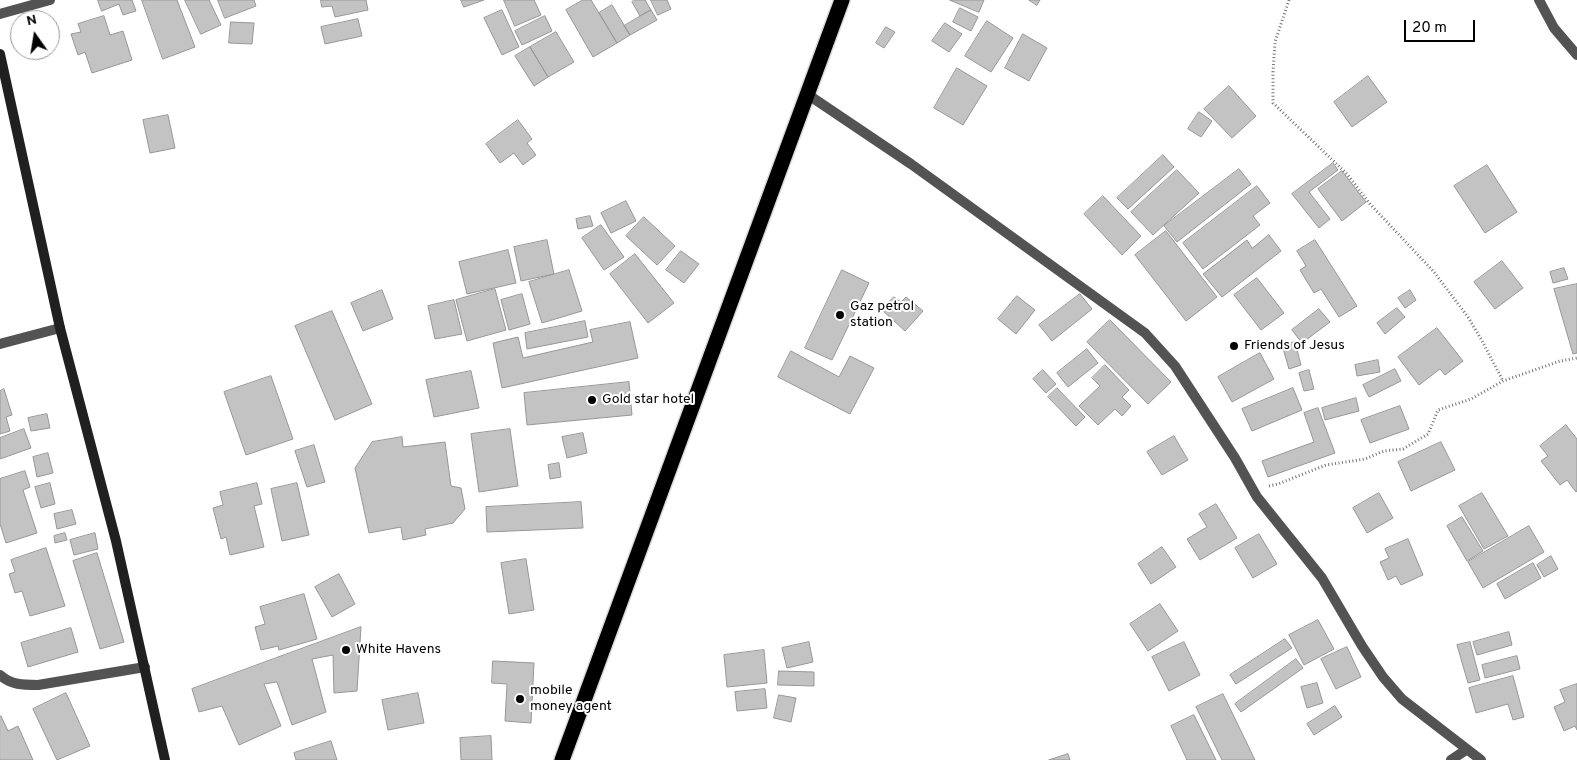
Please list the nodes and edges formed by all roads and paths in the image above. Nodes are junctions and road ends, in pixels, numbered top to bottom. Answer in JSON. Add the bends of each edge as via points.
{"nodes":[{"id":1,"x":50,"y":0,"type":"edge"},
{"id":2,"x":842,"y":0,"type":"edge"},
{"id":3,"x":1289,"y":0,"type":"edge"},
{"id":4,"x":1539,"y":0,"type":"edge"},
{"id":5,"x":0,"y":14,"type":"edge"},
{"id":6,"x":0,"y":54,"type":"edge"},
{"id":7,"x":1577,"y":55,"type":"edge"},
{"id":8,"x":807,"y":94,"type":"junction"},
{"id":9,"x":60,"y":328,"type":"junction"},
{"id":10,"x":0,"y":344,"type":"edge"},
{"id":11,"x":1577,"y":358,"type":"edge"},
{"id":12,"x":1503,"y":382,"type":"junction"},
{"id":13,"x":1254,"y":491,"type":"junction"},
{"id":14,"x":145,"y":667,"type":"junction"},
{"id":15,"x":0,"y":675,"type":"edge"},
{"id":16,"x":1466,"y":750,"type":"junction"},
{"id":17,"x":165,"y":760,"type":"edge"},
{"id":18,"x":562,"y":760,"type":"edge"},
{"id":19,"x":1451,"y":760,"type":"edge"},
{"id":20,"x":1481,"y":760,"type":"edge"}],
"edges":[{"from":1,"to":5,"type":"street"},
{"from":2,"to":8,"type":"highway"},
{"from":3,"to":12,"type":"path","via":[[1275,42],[1274,103],[1347,174],[1370,204],[1434,272],[1472,325]]},
{"from":4,"to":7,"type":"street","via":[[1554,28]]},
{"from":6,"to":9,"type":"street"},
{"from":8,"to":13,"type":"street","via":[[911,164],[1145,333],[1175,366]]},
{"from":8,"to":18,"type":"highway"},
{"from":9,"to":10,"type":"street"},
{"from":9,"to":14,"type":"street"},
{"from":11,"to":12,"type":"path"},
{"from":12,"to":13,"type":"path","via":[[1471,399],[1438,410],[1428,434],[1403,450],[1384,451],[1365,459],[1326,465]]},
{"from":13,"to":16,"type":"street","via":[[1322,578],[1383,677],[1402,699]]},
{"from":14,"to":15,"type":"street","via":[[38,685],[20,685]]},
{"from":14,"to":17,"type":"street"},
{"from":16,"to":19,"type":"street"},
{"from":16,"to":20,"type":"street"}]}
